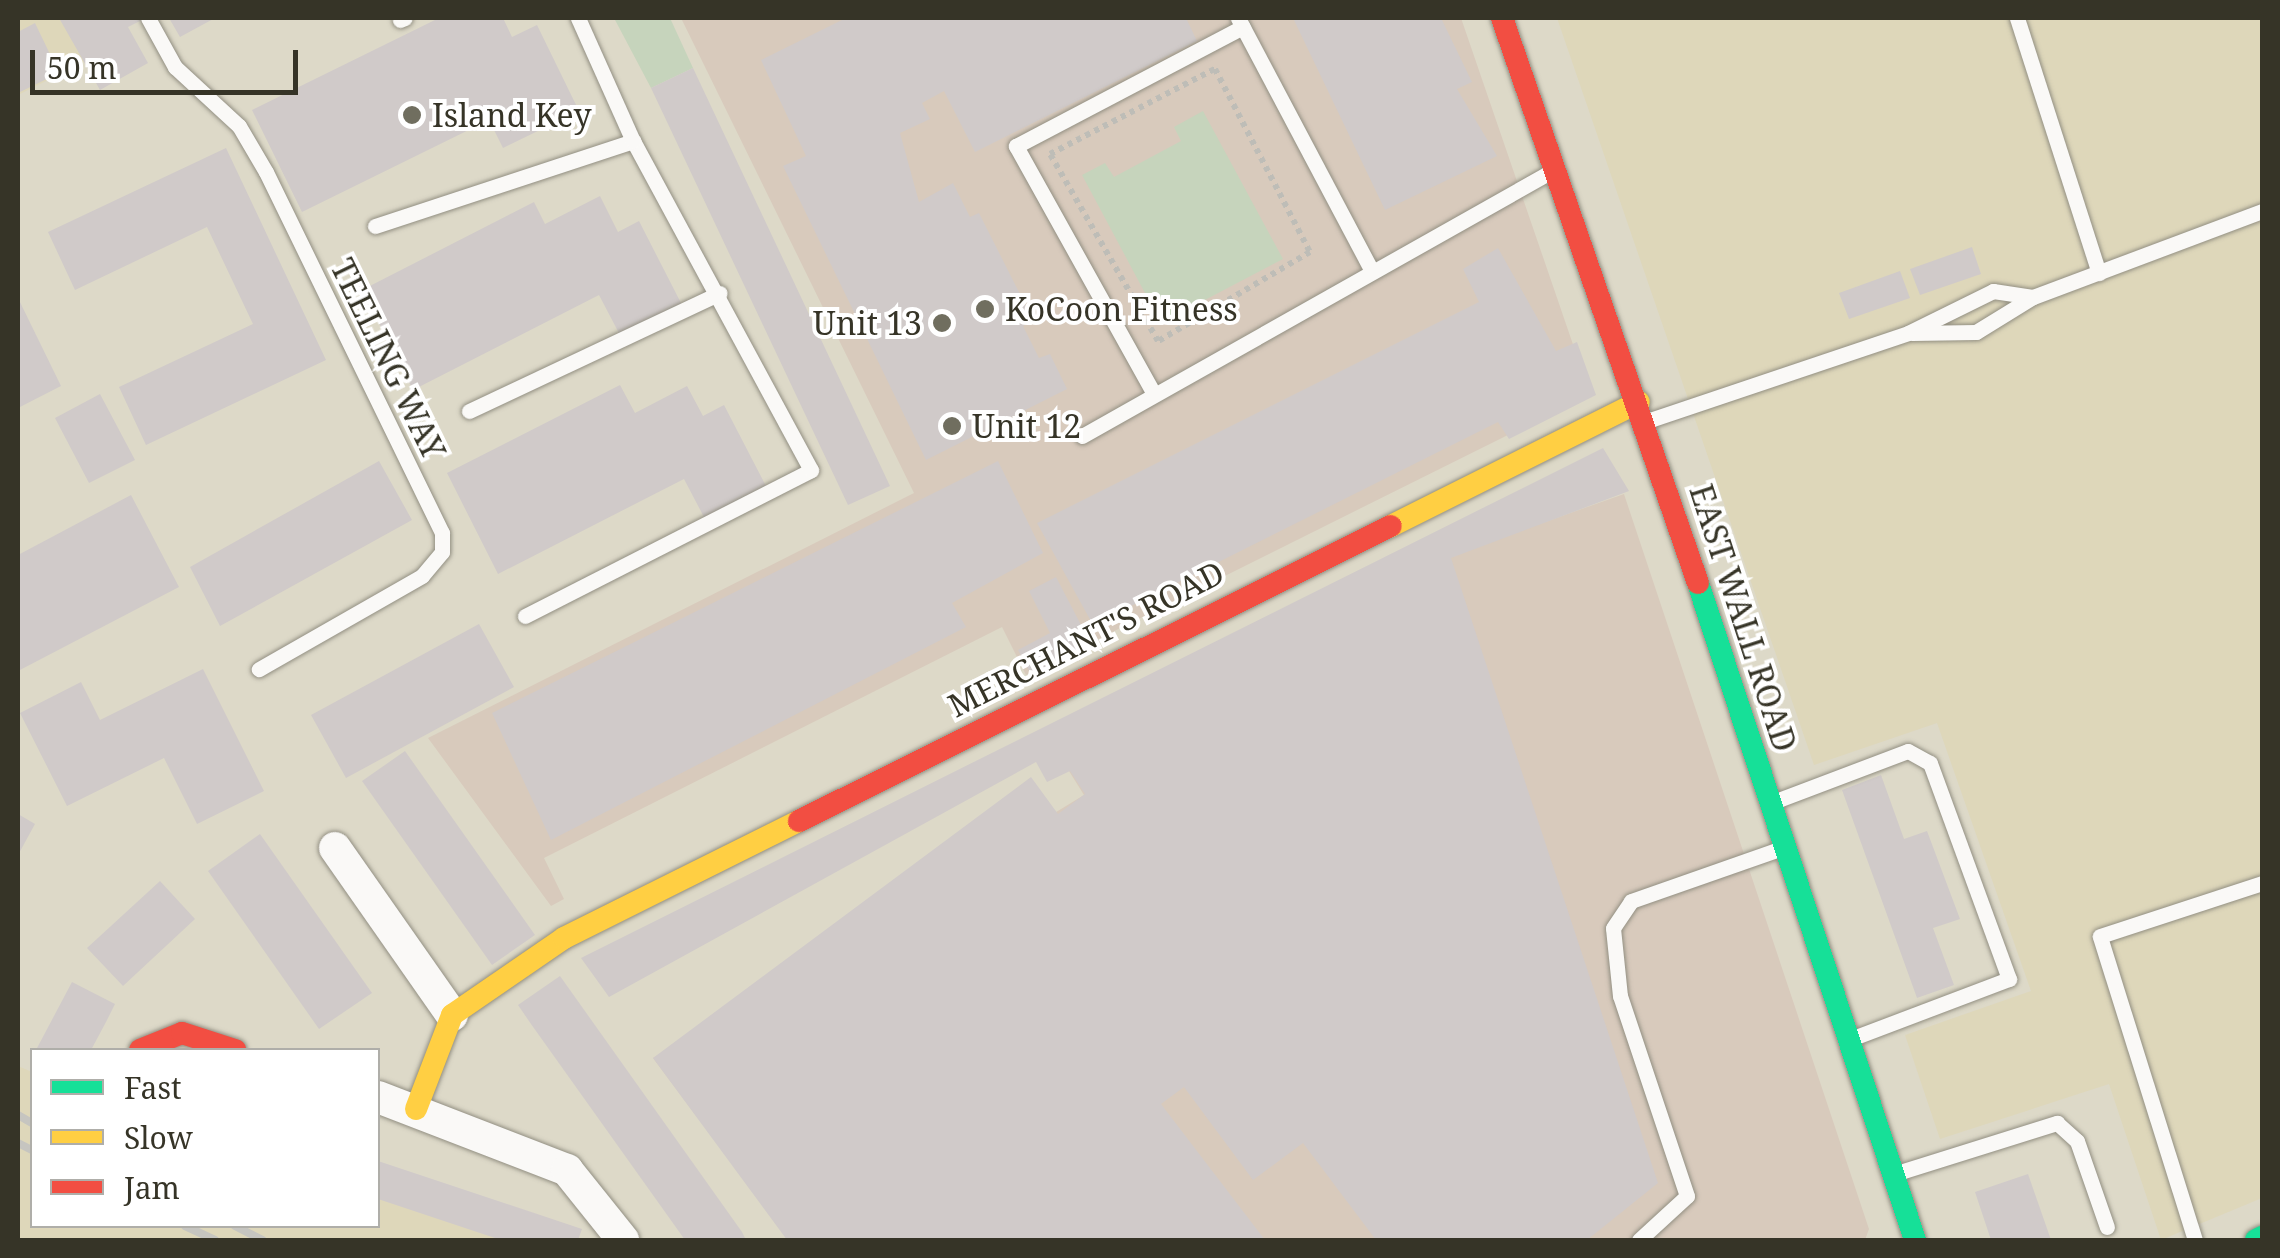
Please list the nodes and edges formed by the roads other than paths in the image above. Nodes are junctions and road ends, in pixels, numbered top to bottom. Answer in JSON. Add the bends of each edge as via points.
{"nodes":[{"id":1,"x":148,"y":18,"type":"edge"},
{"id":2,"x":578,"y":18,"type":"edge"},
{"id":3,"x":1502,"y":18,"type":"edge"},
{"id":4,"x":2017,"y":18,"type":"edge"},
{"id":5,"x":1241,"y":22,"type":"edge"},
{"id":6,"x":633,"y":141,"type":"junction"},
{"id":7,"x":1552,"y":171,"type":"junction"},
{"id":8,"x":2262,"y":210,"type":"edge"},
{"id":9,"x":375,"y":226,"type":"dead end"},
{"id":10,"x":1372,"y":271,"type":"junction"},
{"id":11,"x":2098,"y":274,"type":"junction"},
{"id":12,"x":720,"y":292,"type":"junction"},
{"id":13,"x":2033,"y":297,"type":"junction"},
{"id":14,"x":1908,"y":334,"type":"junction"},
{"id":15,"x":1154,"y":394,"type":"junction"},
{"id":16,"x":470,"y":412,"type":"dead end"},
{"id":17,"x":1642,"y":412,"type":"junction"},
{"id":18,"x":1082,"y":436,"type":"dead end"},
{"id":19,"x":525,"y":616,"type":"dead end"},
{"id":20,"x":258,"y":669,"type":"dead end"},
{"id":21,"x":1770,"y":804,"type":"junction"},
{"id":22,"x":1784,"y":847,"type":"junction"},
{"id":23,"x":334,"y":848,"type":"dead end"},
{"id":24,"x":2262,"y":883,"type":"edge"},
{"id":25,"x":452,"y":1014,"type":"junction"},
{"id":26,"x":1847,"y":1040,"type":"junction"},
{"id":27,"x":145,"y":1048,"type":"edge"},
{"id":28,"x":229,"y":1048,"type":"edge"},
{"id":29,"x":380,"y":1097,"type":"edge"},
{"id":30,"x":416,"y":1109,"type":"junction"},
{"id":31,"x":1893,"y":1174,"type":"junction"},
{"id":32,"x":2106,"y":1227,"type":"dead end"},
{"id":33,"x":623,"y":1240,"type":"edge"},
{"id":34,"x":1639,"y":1240,"type":"edge"},
{"id":35,"x":1915,"y":1240,"type":"edge"},
{"id":36,"x":2195,"y":1240,"type":"edge"}],
"edges":[{"from":1,"to":20,"type":"lane","name":"TEELING WAY","via":[[175,67],[239,126],[266,172],[442,533],[442,552],[422,576]]},
{"from":2,"to":6,"type":"lane"},
{"from":3,"to":7,"type":"street","name":"EAST WALL ROAD"},
{"from":4,"to":11,"type":"lane"},
{"from":5,"to":10,"type":"lane"},
{"from":5,"to":15,"type":"lane","via":[[1016,146]]},
{"from":6,"to":9,"type":"lane"},
{"from":6,"to":12,"type":"lane"},
{"from":7,"to":10,"type":"lane"},
{"from":7,"to":17,"type":"street","name":"EAST WALL ROAD"},
{"from":8,"to":11,"type":"lane"},
{"from":10,"to":15,"type":"lane"},
{"from":11,"to":13,"type":"lane"},
{"from":12,"to":16,"type":"lane"},
{"from":12,"to":19,"type":"lane","via":[[811,470]]},
{"from":13,"to":14,"type":"lane","via":[[1976,332]]},
{"from":13,"to":14,"type":"lane","via":[[1994,291]]},
{"from":14,"to":17,"type":"lane"},
{"from":15,"to":18,"type":"lane"},
{"from":17,"to":21,"type":"street","name":"EAST WALL ROAD"},
{"from":17,"to":25,"type":"street","name":"MERCHANT'S ROAD","via":[[564,938]]},
{"from":21,"to":22,"type":"street","name":"EAST WALL ROAD"},
{"from":21,"to":26,"type":"lane","via":[[1908,751],[1930,762],[2010,979]]},
{"from":22,"to":26,"type":"street","name":"EAST WALL ROAD"},
{"from":22,"to":34,"type":"lane","via":[[1630,900],[1613,928],[1620,996],[1687,1196]]},
{"from":23,"to":25,"type":"street"},
{"from":24,"to":36,"type":"lane","via":[[2100,936]]},
{"from":25,"to":30,"type":"street"},
{"from":26,"to":31,"type":"street","name":"EAST WALL ROAD"},
{"from":27,"to":28,"type":"street","via":[[182,1033]]},
{"from":29,"to":30,"type":"street"},
{"from":30,"to":33,"type":"street","via":[[566,1170]]},
{"from":31,"to":32,"type":"lane","via":[[2057,1123],[2077,1141]]},
{"from":31,"to":35,"type":"street","name":"EAST WALL ROAD"}]}
